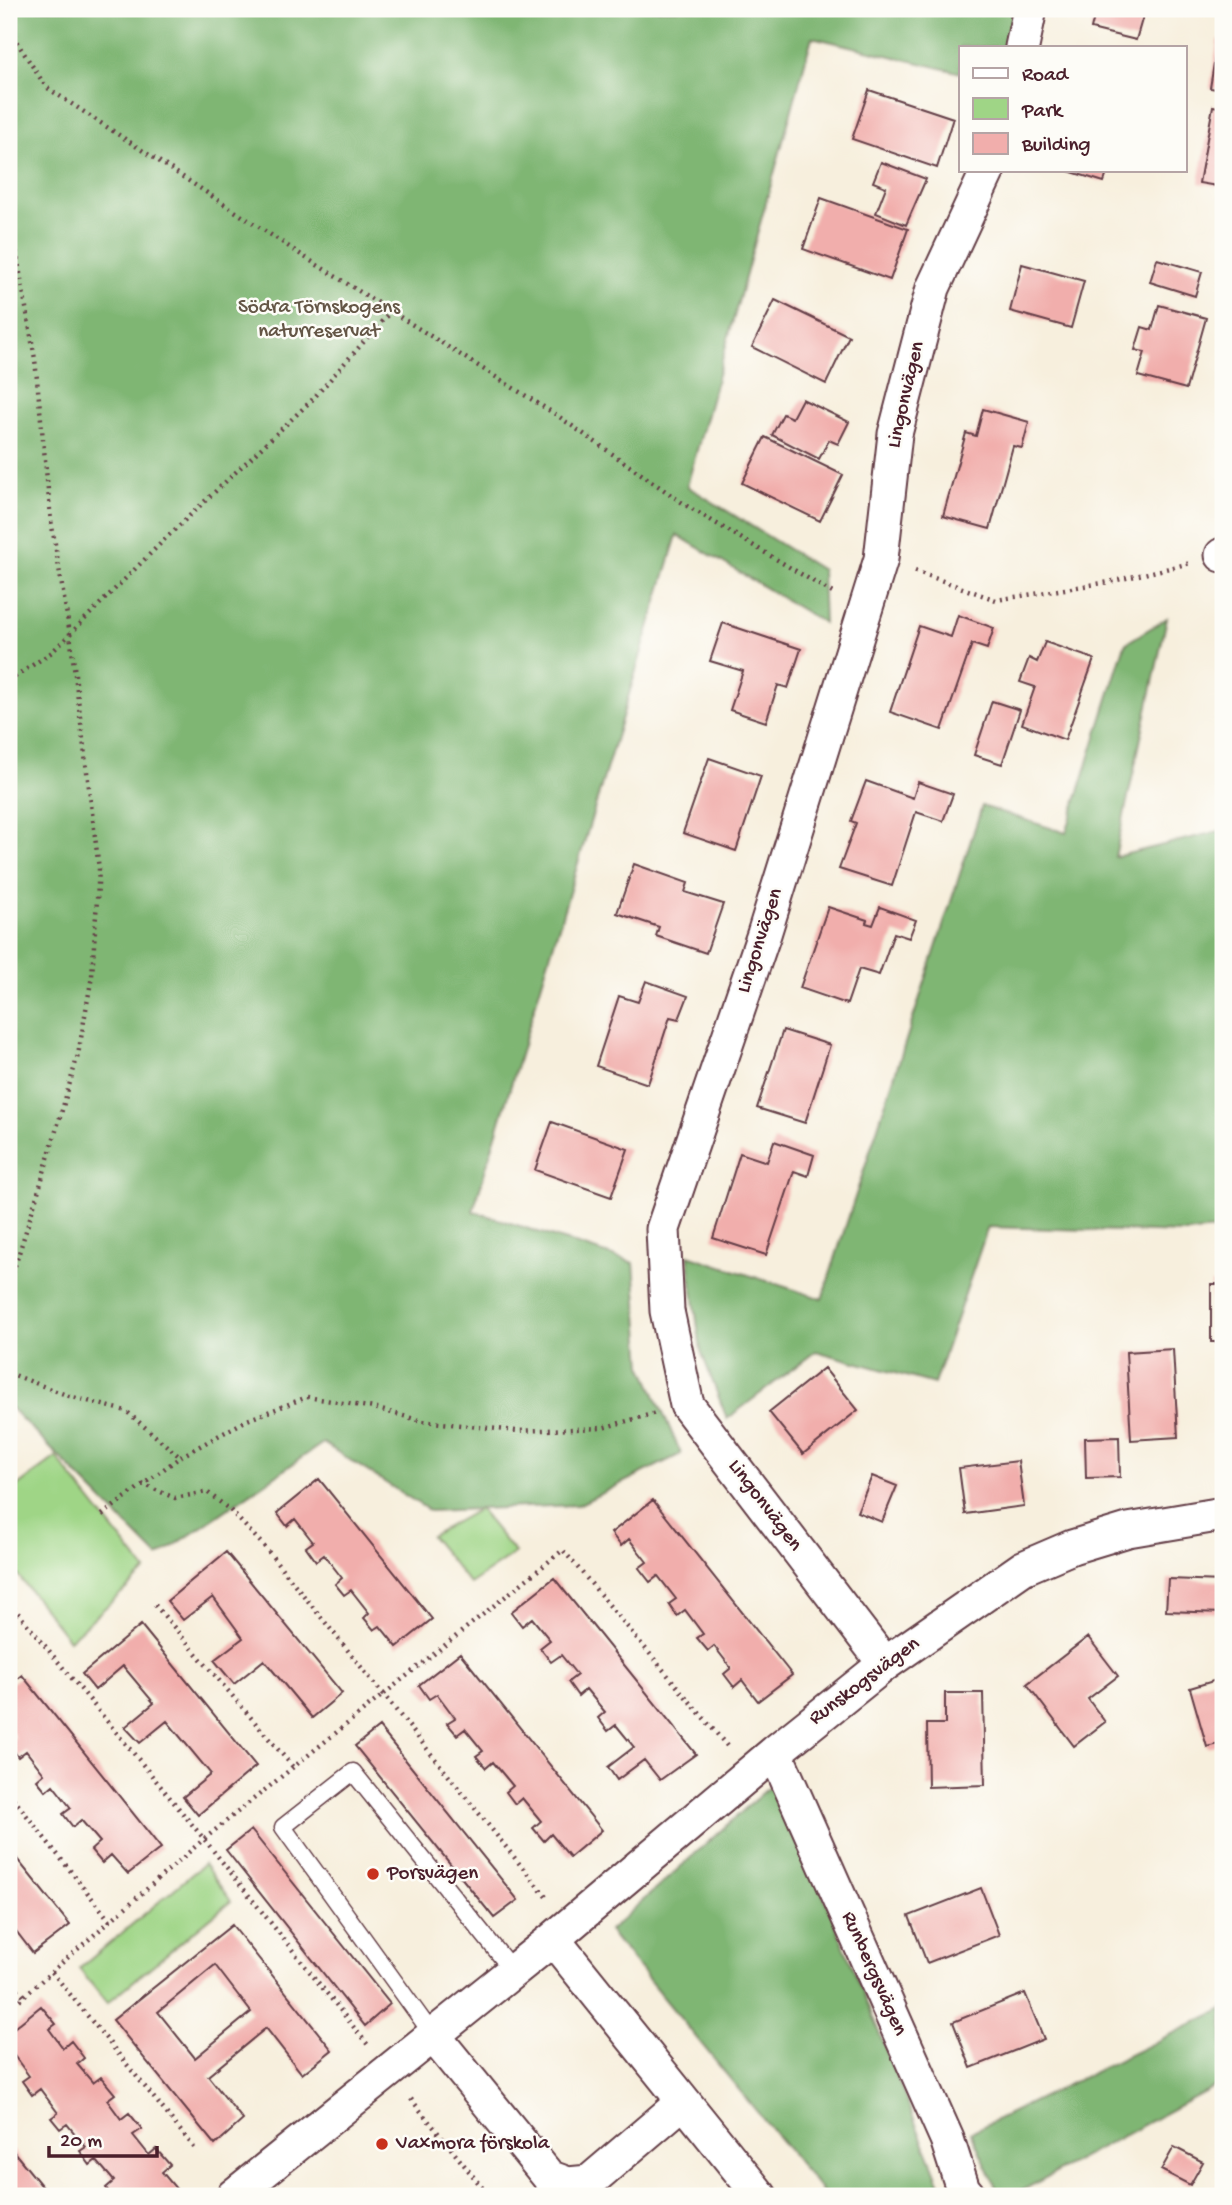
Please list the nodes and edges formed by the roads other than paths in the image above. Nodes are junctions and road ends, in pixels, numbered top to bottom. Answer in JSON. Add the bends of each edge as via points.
{"nodes":[{"id":1,"x":1030,"y":9,"type":"edge"},
{"id":2,"x":1023,"y":46,"type":"edge"},
{"id":3,"x":987,"y":172,"type":"edge"},
{"id":4,"x":1223,"y":1514,"type":"edge"},
{"id":5,"x":885,"y":1664,"type":"junction"},
{"id":6,"x":775,"y":1752,"type":"junction"},
{"id":7,"x":561,"y":1933,"type":"junction"},
{"id":8,"x":513,"y":1972,"type":"junction"},
{"id":9,"x":433,"y":2035,"type":"junction"},
{"id":10,"x":683,"y":2102,"type":"junction"},
{"id":11,"x":233,"y":2196,"type":"edge"},
{"id":12,"x":760,"y":2196,"type":"edge"},
{"id":13,"x":969,"y":2196,"type":"edge"}],
"edges":[{"from":1,"to":2,"type":"street"},
{"from":3,"to":5,"type":"street","name":"Lingonvägen","via":[[933,288],[895,434],[881,559],[764,934],[663,1229],[667,1311],[687,1405]]},
{"from":4,"to":5,"type":"street","name":"Runskogsvägen","via":[[1128,1530],[1072,1546],[1023,1568]]},
{"from":5,"to":6,"type":"street","name":"Runskogsvägen"},
{"from":6,"to":7,"type":"street","name":"Runskogsvägen"},
{"from":6,"to":13,"type":"street","name":"Runbergsvägen"},
{"from":7,"to":8,"type":"street"},
{"from":7,"to":10,"type":"street"},
{"from":8,"to":9,"type":"street"},
{"from":8,"to":9,"type":"lane","via":[[353,1772],[293,1819],[283,1828]]},
{"from":9,"to":10,"type":"street","via":[[548,2176],[568,2184],[589,2182]]},
{"from":9,"to":11,"type":"street"},
{"from":10,"to":12,"type":"street"}]}
